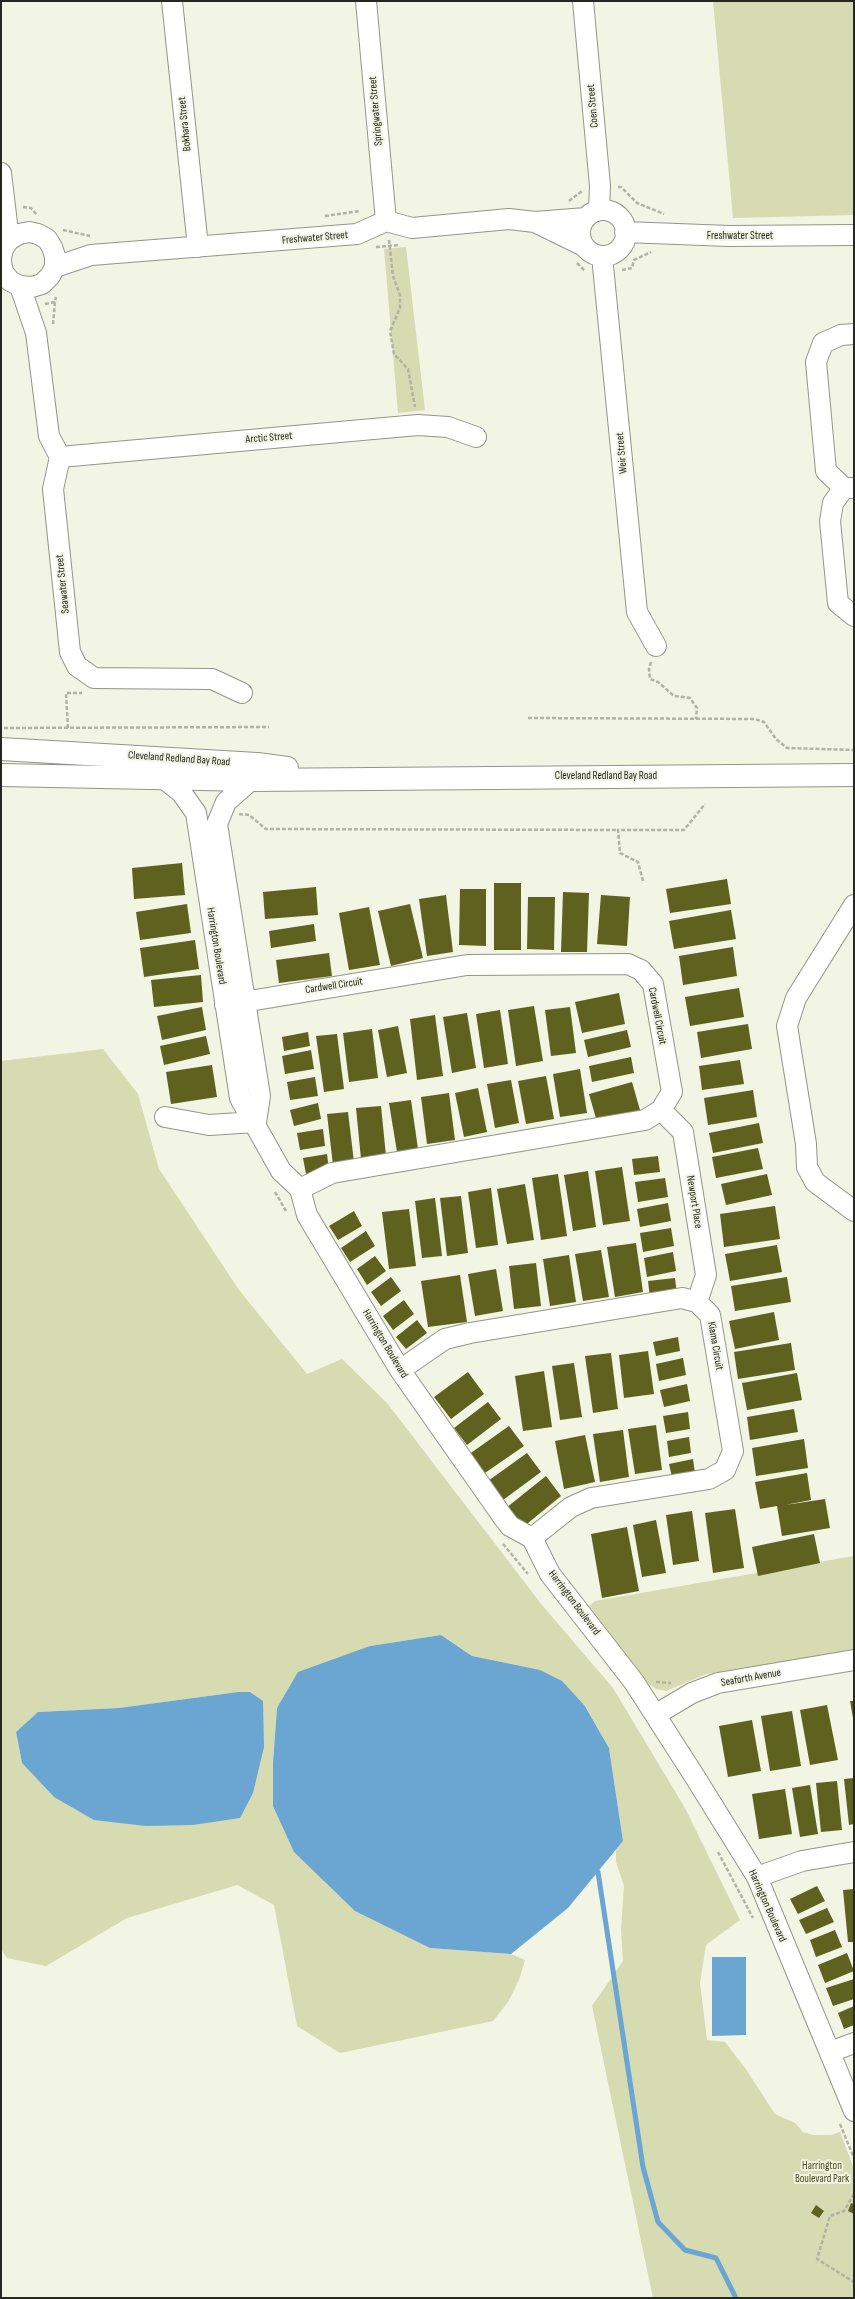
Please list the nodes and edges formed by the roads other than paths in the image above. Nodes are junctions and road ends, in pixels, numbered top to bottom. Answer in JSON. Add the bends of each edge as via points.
{"nodes":[{"id":1,"x":172,"y":1,"type":"edge"},
{"id":2,"x":366,"y":1,"type":"edge"},
{"id":3,"x":583,"y":1,"type":"edge"},
{"id":4,"x":1,"y":173,"type":"edge"},
{"id":5,"x":4,"y":204,"type":"junction"},
{"id":6,"x":593,"y":214,"type":"junction"},
{"id":7,"x":386,"y":220,"type":"junction"},
{"id":8,"x":535,"y":222,"type":"junction"},
{"id":9,"x":625,"y":232,"type":"junction"},
{"id":10,"x":854,"y":235,"type":"edge"},
{"id":11,"x":38,"y":236,"type":"junction"},
{"id":12,"x":198,"y":248,"type":"junction"},
{"id":13,"x":580,"y":254,"type":"junction"},
{"id":14,"x":91,"y":255,"type":"junction"},
{"id":15,"x":3,"y":257,"type":"edge"},
{"id":16,"x":604,"y":264,"type":"junction"},
{"id":17,"x":55,"y":267,"type":"junction"},
{"id":18,"x":20,"y":286,"type":"junction"},
{"id":19,"x":49,"y":289,"type":"junction"},
{"id":20,"x":36,"y":333,"type":"junction"},
{"id":21,"x":854,"y":334,"type":"edge"},
{"id":22,"x":476,"y":437,"type":"dead end"},
{"id":23,"x":60,"y":457,"type":"junction"},
{"id":24,"x":849,"y":488,"type":"edge"},
{"id":25,"x":854,"y":616,"type":"edge"},
{"id":26,"x":656,"y":646,"type":"road end"},
{"id":27,"x":242,"y":693,"type":"dead end"},
{"id":28,"x":1,"y":749,"type":"edge"},
{"id":29,"x":1,"y":775,"type":"edge"},
{"id":30,"x":854,"y":775,"type":"edge"},
{"id":31,"x":163,"y":778,"type":"junction"},
{"id":32,"x":357,"y":778,"type":"junction"},
{"id":33,"x":251,"y":780,"type":"junction"},
{"id":34,"x":854,"y":905,"type":"edge"},
{"id":35,"x":245,"y":1001,"type":"junction"},
{"id":36,"x":225,"y":1004,"type":"junction"},
{"id":37,"x":661,"y":1110,"type":"junction"},
{"id":38,"x":165,"y":1116,"type":"dead end"},
{"id":39,"x":256,"y":1122,"type":"junction"},
{"id":40,"x":300,"y":1189,"type":"junction"},
{"id":41,"x":854,"y":1211,"type":"edge"},
{"id":42,"x":697,"y":1302,"type":"junction"},
{"id":43,"x":400,"y":1370,"type":"junction"},
{"id":44,"x":532,"y":1538,"type":"junction"},
{"id":45,"x":854,"y":1660,"type":"edge"},
{"id":46,"x":655,"y":1715,"type":"junction"},
{"id":47,"x":854,"y":1852,"type":"edge"},
{"id":48,"x":757,"y":1877,"type":"junction"},
{"id":49,"x":854,"y":2043,"type":"edge"},
{"id":50,"x":830,"y":2052,"type":"junction"},
{"id":51,"x":854,"y":2111,"type":"edge"}],
"edges":[{"from":1,"to":12,"type":"street","name":"Bokhara Street"},
{"from":2,"to":7,"type":"street","name":"Springwater Street"},
{"from":3,"to":6,"type":"street","name":"Coen Street","via":[[600,186]]},
{"from":4,"to":5,"type":"street"},
{"from":5,"to":11,"type":"street"},
{"from":5,"to":15,"type":"street"},
{"from":6,"to":8,"type":"street"},
{"from":6,"to":9,"type":"street","via":[[614,214],[620,219]]},
{"from":6,"to":13,"type":"street","name":"Coen Street","via":[[580,232]]},
{"from":7,"to":8,"type":"street","via":[[412,228],[509,219]]},
{"from":7,"to":12,"type":"street","name":"Freshwater Street","via":[[357,234]]},
{"from":8,"to":13,"type":"street"},
{"from":9,"to":10,"type":"street","name":"Freshwater Street","via":[[729,236]]},
{"from":9,"to":16,"type":"street","via":[[624,240]]},
{"from":11,"to":14,"type":"street","name":"Freshwater Street"},
{"from":11,"to":15,"type":"street","via":[[19,234]]},
{"from":11,"to":17,"type":"street","via":[[52,247]]},
{"from":12,"to":14,"type":"street","name":"Freshwater Street"},
{"from":13,"to":16,"type":"street","via":[[595,254]]},
{"from":14,"to":17,"type":"street","name":"Freshwater Street"},
{"from":15,"to":18,"type":"street","via":[[10,281]]},
{"from":16,"to":26,"type":"street","name":"Weir Street","via":[[637,612]]},
{"from":17,"to":19,"type":"street","via":[[50,276]]},
{"from":18,"to":19,"type":"street"},
{"from":18,"to":20,"type":"street"},
{"from":19,"to":20,"type":"street","via":[[39,306]]},
{"from":20,"to":23,"type":"street","via":[[49,436]]},
{"from":21,"to":24,"type":"street","via":[[841,334],[824,343],[816,362],[826,471]]},
{"from":22,"to":23,"type":"street","name":"Arctic Street","via":[[448,427],[418,425]]},
{"from":23,"to":27,"type":"street","name":"Seawater Street","via":[[53,489],[70,652],[77,666],[94,678],[212,680]]},
{"from":24,"to":25,"type":"street","via":[[833,503],[830,521],[838,603]]},
{"from":28,"to":32,"type":"highway","name":"Cleveland Redland Bay Road","via":[[257,764]]},
{"from":29,"to":31,"type":"highway","name":"Cleveland Redland Bay Road"},
{"from":30,"to":32,"type":"highway","name":"Cleveland Redland Bay Road"},
{"from":31,"to":33,"type":"highway","name":"Cleveland Redland Bay Road"},
{"from":31,"to":36,"type":"street","name":"Harrington Boulevard","via":[[181,792],[196,813]]},
{"from":32,"to":33,"type":"highway","name":"Cleveland Redland Bay Road"},
{"from":33,"to":35,"type":"street","name":"Harrington Boulevard","via":[[226,802],[217,824]]},
{"from":34,"to":41,"type":"street","via":[[796,998],[787,1026],[806,1144],[807,1167],[815,1182]]},
{"from":35,"to":36,"type":"street","name":"Cardwell Circuit"},
{"from":35,"to":37,"type":"street","name":"Cardwell Circuit","via":[[467,965],[628,964],[640,970],[653,984],[672,1092]]},
{"from":35,"to":39,"type":"street","name":"Harrington Boulevard","via":[[260,1096]]},
{"from":36,"to":39,"type":"street","name":"Harrington Boulevard","via":[[240,1098]]},
{"from":37,"to":40,"type":"street","name":"Cardwell Circuit","via":[[645,1120],[332,1173]]},
{"from":37,"to":42,"type":"street","name":"Newport Place","via":[[683,1132],[706,1275]]},
{"from":38,"to":39,"type":"street","via":[[209,1125]]},
{"from":39,"to":40,"type":"street","name":"Harrington Boulevard","via":[[281,1171]]},
{"from":40,"to":43,"type":"street","name":"Harrington Boulevard","via":[[307,1215]]},
{"from":42,"to":43,"type":"street","via":[[682,1298],[445,1339]]},
{"from":42,"to":44,"type":"street","name":"Kiama Circuit","via":[[710,1315],[733,1451],[725,1470],[708,1479],[592,1498],[571,1507]]},
{"from":43,"to":44,"type":"street","name":"Harrington Boulevard","via":[[510,1526]]},
{"from":44,"to":46,"type":"street","name":"Harrington Boulevard","via":[[550,1574],[634,1682]]},
{"from":45,"to":46,"type":"street","name":"Seaforth Avenue","via":[[718,1683],[692,1693]]},
{"from":46,"to":48,"type":"street","name":"Harrington Boulevard"},
{"from":47,"to":48,"type":"street","via":[[802,1861]]},
{"from":48,"to":50,"type":"street","name":"Harrington Boulevard"},
{"from":49,"to":50,"type":"street"},
{"from":50,"to":51,"type":"street","name":"Harrington Boulevard"}]}
